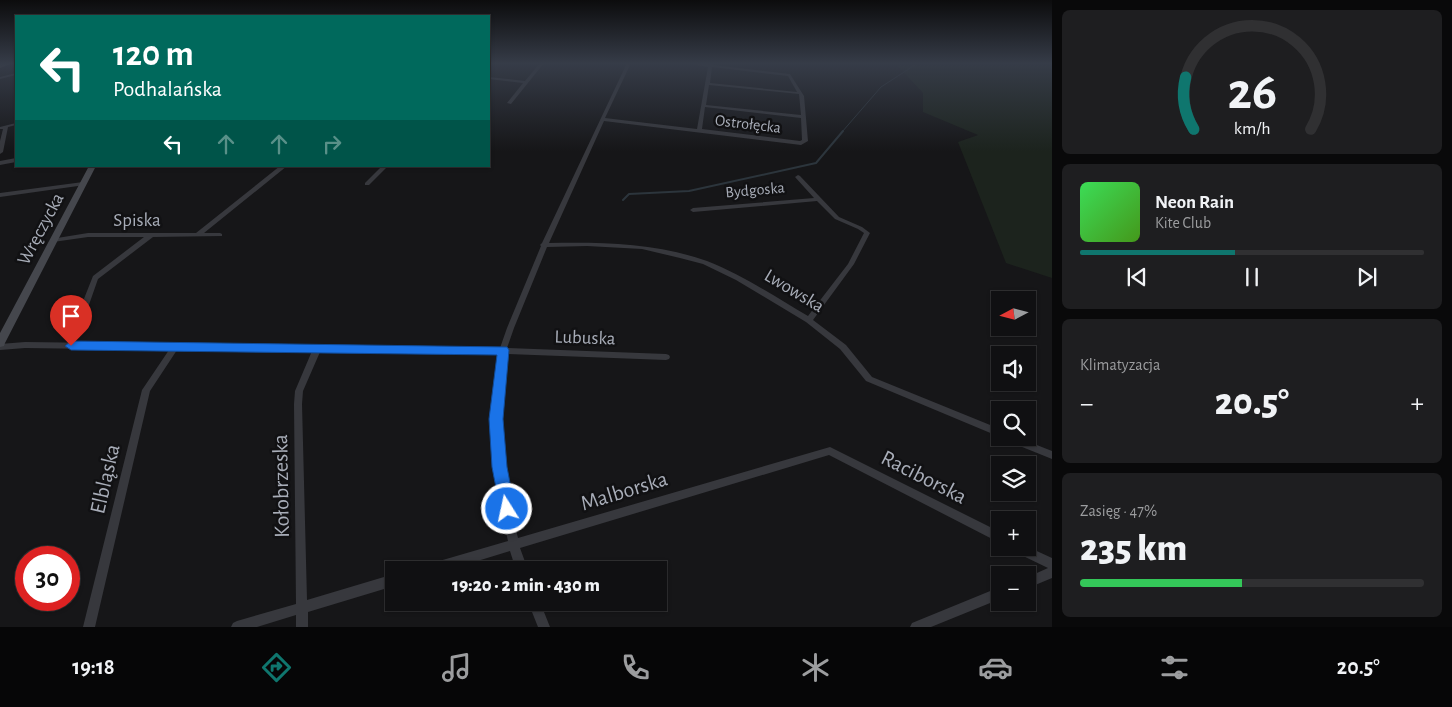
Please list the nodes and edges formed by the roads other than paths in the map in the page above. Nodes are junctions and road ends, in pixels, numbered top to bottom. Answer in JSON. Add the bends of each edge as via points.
{"nodes":[{"id":1,"x":519,"y":92,"type":"edge"},
{"id":2,"x":615,"y":92,"type":"edge"},
{"id":3,"x":706,"y":92,"type":"edge"},
{"id":4,"x":783,"y":92,"type":"edge"},
{"id":5,"x":799,"y":94,"type":"joint"},
{"id":6,"x":509,"y":104,"type":"dead end"},
{"id":7,"x":704,"y":106,"type":"junction"},
{"id":8,"x":603,"y":118,"type":"junction"},
{"id":9,"x":804,"y":118,"type":"junction"},
{"id":10,"x":15,"y":124,"type":"edge"},
{"id":11,"x":6,"y":126,"type":"junction"},
{"id":12,"x":0,"y":128,"type":"edge"},
{"id":13,"x":699,"y":130,"type":"junction"},
{"id":14,"x":0,"y":152,"type":"edge"},
{"id":15,"x":15,"y":160,"type":"edge"},
{"id":16,"x":0,"y":163,"type":"edge"},
{"id":17,"x":92,"y":167,"type":"edge"},
{"id":18,"x":283,"y":167,"type":"edge"},
{"id":19,"x":384,"y":167,"type":"edge"},
{"id":20,"x":798,"y":177,"type":"dead end"},
{"id":21,"x":83,"y":184,"type":"junction"},
{"id":22,"x":367,"y":184,"type":"dead end"},
{"id":23,"x":0,"y":195,"type":"edge"},
{"id":24,"x":819,"y":199,"type":"junction"},
{"id":25,"x":693,"y":210,"type":"dead end"},
{"id":26,"x":151,"y":235,"type":"junction"},
{"id":27,"x":198,"y":235,"type":"junction"},
{"id":28,"x":220,"y":235,"type":"dead end"},
{"id":29,"x":53,"y":240,"type":"junction"},
{"id":30,"x":543,"y":246,"type":"junction"},
{"id":31,"x":80,"y":319,"type":"dead end"},
{"id":32,"x":809,"y":320,"type":"junction"},
{"id":33,"x":3,"y":332,"type":"edge"},
{"id":34,"x":0,"y":345,"type":"edge"},
{"id":35,"x":175,"y":347,"type":"junction"},
{"id":36,"x":317,"y":349,"type":"junction"},
{"id":37,"x":503,"y":350,"type":"junction"},
{"id":38,"x":666,"y":357,"type":"dead end"},
{"id":39,"x":991,"y":429,"type":"edge"},
{"id":40,"x":1030,"y":446,"type":"edge"},
{"id":41,"x":830,"y":451,"type":"joint"},
{"id":42,"x":1052,"y":455,"type":"edge"},
{"id":43,"x":991,"y":533,"type":"edge"},
{"id":44,"x":513,"y":546,"type":"junction"},
{"id":45,"x":1036,"y":556,"type":"edge"},
{"id":46,"x":460,"y":561,"type":"edge"},
{"id":47,"x":519,"y":561,"type":"edge"},
{"id":48,"x":1052,"y":564,"type":"edge"},
{"id":49,"x":1052,"y":572,"type":"edge"},
{"id":50,"x":1036,"y":579,"type":"edge"},
{"id":51,"x":385,"y":583,"type":"edge"},
{"id":52,"x":991,"y":597,"type":"edge"},
{"id":53,"x":302,"y":607,"type":"junction"},
{"id":54,"x":538,"y":611,"type":"edge"},
{"id":55,"x":89,"y":627,"type":"edge"},
{"id":56,"x":237,"y":627,"type":"edge"},
{"id":57,"x":302,"y":627,"type":"edge"},
{"id":58,"x":544,"y":627,"type":"edge"},
{"id":59,"x":916,"y":627,"type":"edge"}],
"edges":[{"from":1,"to":6,"type":"street"},
{"from":2,"to":8,"type":"street"},
{"from":3,"to":7,"type":"street"},
{"from":4,"to":5,"type":"street"},
{"from":5,"to":9,"type":"street","via":[[802,96]]},
{"from":7,"to":9,"type":"street"},
{"from":7,"to":13,"type":"street"},
{"from":8,"to":13,"type":"street","name":"Ostrołęcka"},
{"from":8,"to":30,"type":"street"},
{"from":9,"to":13,"type":"street","name":"Ostrołęcka","via":[[805,138],[801,143]]},
{"from":10,"to":11,"type":"street"},
{"from":11,"to":12,"type":"street"},
{"from":11,"to":14,"type":"street"},
{"from":15,"to":16,"type":"street"},
{"from":17,"to":21,"type":"main road","name":"Wręczycka"},
{"from":18,"to":27,"type":"street"},
{"from":19,"to":22,"type":"street"},
{"from":20,"to":24,"type":"street","name":"Bydgoska"},
{"from":21,"to":23,"type":"street","name":"Wręczycka"},
{"from":21,"to":29,"type":"main road","name":"Wręczycka"},
{"from":24,"to":25,"type":"street","name":"Bydgoska"},
{"from":24,"to":32,"type":"street","name":"Bydgoska","via":[[837,218],[867,233],[851,264]]},
{"from":26,"to":27,"type":"street","name":"Spiska"},
{"from":26,"to":29,"type":"street","name":"Spiska","via":[[88,235]]},
{"from":26,"to":31,"type":"street","via":[[95,278]]},
{"from":27,"to":28,"type":"street","name":"Spiska"},
{"from":29,"to":33,"type":"main road","name":"Wręczycka"},
{"from":30,"to":32,"type":"street","name":"Lwowska","via":[[642,247],[682,256],[738,278]]},
{"from":30,"to":37,"type":"street"},
{"from":32,"to":39,"type":"street","name":"Lwowska","via":[[843,347],[870,379]]},
{"from":33,"to":34,"type":"main road","name":"Wręczycka"},
{"from":34,"to":35,"type":"street","name":"Lubuska"},
{"from":35,"to":36,"type":"street","name":"Lubuska"},
{"from":35,"to":55,"type":"street","name":"Elbląska","via":[[146,390]]},
{"from":36,"to":37,"type":"street","name":"Lubuska"},
{"from":36,"to":53,"type":"street","name":"Kołobrzeska","via":[[299,391],[298,404]]},
{"from":37,"to":38,"type":"street","name":"Lubuska"},
{"from":37,"to":44,"type":"street","via":[[496,425]]},
{"from":40,"to":42,"type":"street"},
{"from":41,"to":43,"type":"street","name":"Raciborska"},
{"from":41,"to":44,"type":"street","name":"Malborska"},
{"from":44,"to":46,"type":"street","name":"Malborska"},
{"from":44,"to":47,"type":"street"},
{"from":45,"to":48,"type":"street"},
{"from":49,"to":50,"type":"street"},
{"from":51,"to":53,"type":"street"},
{"from":52,"to":59,"type":"street"},
{"from":53,"to":56,"type":"street"},
{"from":53,"to":57,"type":"street","name":"Kołobrzeska"},
{"from":54,"to":58,"type":"street"}]}
